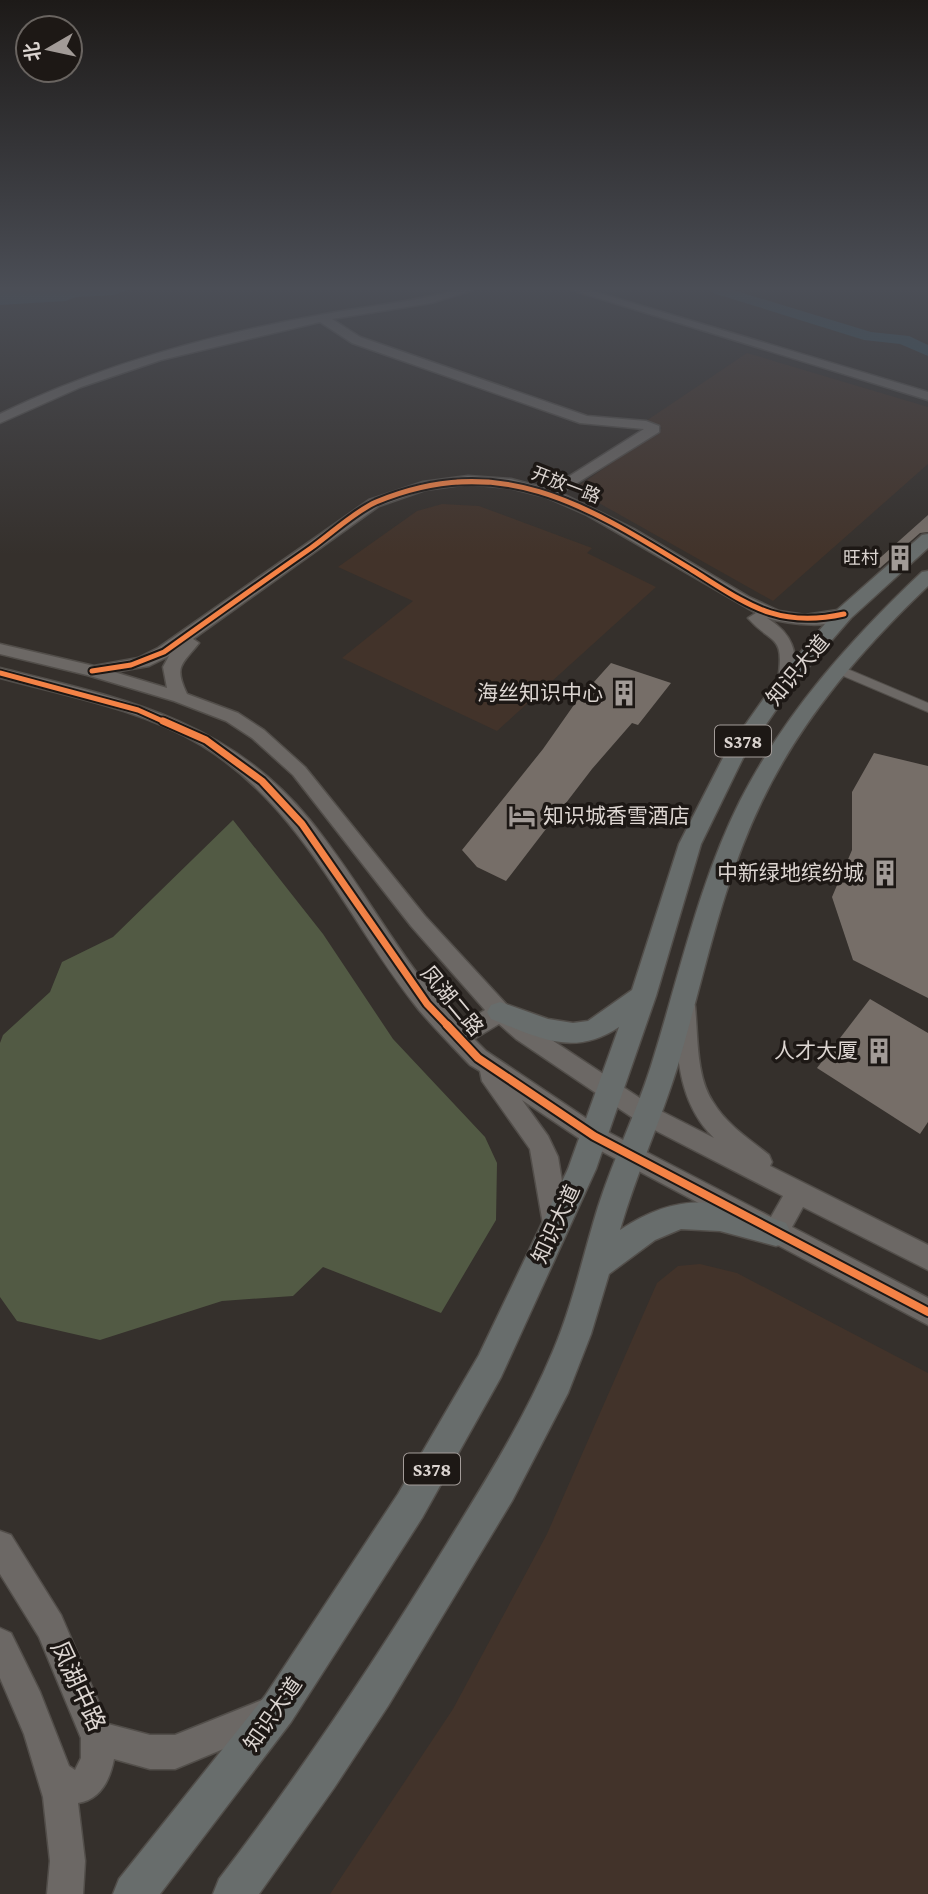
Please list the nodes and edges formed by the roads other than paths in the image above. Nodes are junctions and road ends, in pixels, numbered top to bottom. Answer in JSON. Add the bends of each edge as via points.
{"nodes":[{"id":1,"x":71,"y":378,"type":"edge"},
{"id":2,"x":98,"y":378,"type":"edge"},
{"id":3,"x":466,"y":378,"type":"edge"},
{"id":4,"x":871,"y":378,"type":"edge"},
{"id":5,"x":906,"y":378,"type":"edge"},
{"id":6,"x":928,"y":385,"type":"edge"},
{"id":7,"x":928,"y":396,"type":"edge"},
{"id":8,"x":0,"y":408,"type":"edge"},
{"id":9,"x":0,"y":419,"type":"edge"},
{"id":10,"x":552,"y":493,"type":"junction"},
{"id":11,"x":928,"y":539,"type":"edge"},
{"id":12,"x":928,"y":576,"type":"edge"},
{"id":13,"x":844,"y":614,"type":"junction"},
{"id":14,"x":0,"y":649,"type":"edge"},
{"id":15,"x":841,"y":666,"type":"junction"},
{"id":16,"x":92,"y":671,"type":"junction"},
{"id":17,"x":0,"y":673,"type":"edge"},
{"id":18,"x":786,"y":681,"type":"junction"},
{"id":19,"x":180,"y":697,"type":"junction"},
{"id":20,"x":928,"y":699,"type":"edge"},
{"id":21,"x":928,"y":708,"type":"edge"},
{"id":22,"x":643,"y":996,"type":"junction"},
{"id":23,"x":683,"y":997,"type":"junction"},
{"id":24,"x":500,"y":1012,"type":"junction"},
{"id":25,"x":458,"y":1037,"type":"junction"},
{"id":26,"x":478,"y":1058,"type":"junction"},
{"id":27,"x":609,"y":1091,"type":"junction"},
{"id":28,"x":647,"y":1115,"type":"junction"},
{"id":29,"x":594,"y":1136,"type":"junction"},
{"id":30,"x":631,"y":1157,"type":"junction"},
{"id":31,"x":798,"y":1192,"type":"junction"},
{"id":32,"x":556,"y":1224,"type":"junction"},
{"id":33,"x":776,"y":1233,"type":"junction"},
{"id":34,"x":928,"y":1258,"type":"edge"},
{"id":35,"x":597,"y":1265,"type":"junction"},
{"id":36,"x":928,"y":1312,"type":"edge"},
{"id":37,"x":0,"y":1546,"type":"edge"},
{"id":38,"x":0,"y":1644,"type":"edge"},
{"id":39,"x":278,"y":1709,"type":"junction"},
{"id":40,"x":97,"y":1738,"type":"junction"},
{"id":41,"x":54,"y":1777,"type":"junction"},
{"id":42,"x":236,"y":1893,"type":"edge"},
{"id":43,"x":65,"y":1894,"type":"edge"},
{"id":44,"x":134,"y":1894,"type":"edge"}],
"edges":[{"from":1,"to":8,"type":"street"},
{"from":2,"to":9,"type":"street"},
{"from":3,"to":10,"type":"street","via":[[585,420],[654,429]]},
{"from":4,"to":7,"type":"street"},
{"from":5,"to":6,"type":"street"},
{"from":10,"to":13,"type":"street","name":"开放一路","via":[[600,515],[767,613],[805,622]]},
{"from":10,"to":16,"type":"street","name":"开放一路","via":[[477,481],[424,486],[391,495],[351,517],[163,652],[131,665]]},
{"from":11,"to":13,"type":"main road","name":"知识大道","number":"S378"},
{"from":12,"to":15,"type":"main road","name":"知识大道","number":"S378"},
{"from":13,"to":18,"type":"main road","name":"知识大道","number":"S378"},
{"from":14,"to":16,"type":"street","name":"凤湖二路"},
{"from":15,"to":20,"type":"street"},
{"from":15,"to":21,"type":"street"},
{"from":15,"to":23,"type":"main road","name":"知识大道","number":"S378","via":[[777,754],[734,840]]},
{"from":16,"to":19,"type":"street","name":"凤湖二路"},
{"from":17,"to":25,"type":"street","name":"凤湖二路","via":[[138,710],[176,725],[206,740],[262,780],[302,824],[427,1004]]},
{"from":18,"to":19,"type":"street","name":"开放一路","via":[[787,643],[762,621],[561,504],[523,492],[460,488],[419,494],[374,513],[195,640],[177,655],[170,670]]},
{"from":18,"to":22,"type":"main road","name":"知识大道","number":"S378","via":[[733,757],[690,844]]},
{"from":19,"to":24,"type":"street","name":"凤湖二路","via":[[232,717],[299,771],[418,921]]},
{"from":22,"to":24,"type":"main road","via":[[582,1033],[548,1030]]},
{"from":22,"to":27,"type":"main road","name":"知识大道","number":"S378"},
{"from":23,"to":28,"type":"main road","name":"知识大道","number":"S378"},
{"from":23,"to":31,"type":"street","via":[[692,1085],[702,1109],[728,1137]]},
{"from":24,"to":25,"type":"street"},
{"from":24,"to":27,"type":"street","name":"凤湖二路"},
{"from":25,"to":26,"type":"street","name":"凤湖二路"},
{"from":26,"to":29,"type":"street","name":"凤湖二路"},
{"from":26,"to":32,"type":"street","via":[[540,1143]]},
{"from":27,"to":28,"type":"street","name":"凤湖二路"},
{"from":27,"to":29,"type":"main road","name":"知识大道","number":"S378"},
{"from":28,"to":30,"type":"main road","name":"知识大道","number":"S378"},
{"from":28,"to":31,"type":"street","name":"凤湖二路"},
{"from":29,"to":30,"type":"street","name":"凤湖二路"},
{"from":29,"to":32,"type":"main road","name":"知识大道","number":"S378"},
{"from":30,"to":33,"type":"street","name":"凤湖二路"},
{"from":30,"to":35,"type":"main road","name":"知识大道","number":"S378"},
{"from":31,"to":33,"type":"street"},
{"from":31,"to":34,"type":"street","name":"凤湖二路"},
{"from":32,"to":39,"type":"main road","name":"知识大道","number":"S378","via":[[490,1366],[410,1506]]},
{"from":33,"to":35,"type":"main road","via":[[722,1216],[693,1213],[671,1217],[634,1236]]},
{"from":33,"to":36,"type":"street","name":"凤湖二路"},
{"from":35,"to":42,"type":"main road","name":"知识大道","number":"S378","via":[[569,1352],[490,1506],[408,1640]]},
{"from":37,"to":40,"type":"street","name":"凤湖中路","via":[[50,1626]]},
{"from":38,"to":41,"type":"street"},
{"from":39,"to":40,"type":"street","name":"凤湖中路","via":[[175,1752],[150,1752]]},
{"from":39,"to":44,"type":"main road","name":"知识大道","number":"S378"},
{"from":40,"to":41,"type":"street","via":[[99,1759],[83,1786],[72,1787]]},
{"from":41,"to":43,"type":"street","via":[[65,1811]]}]}
